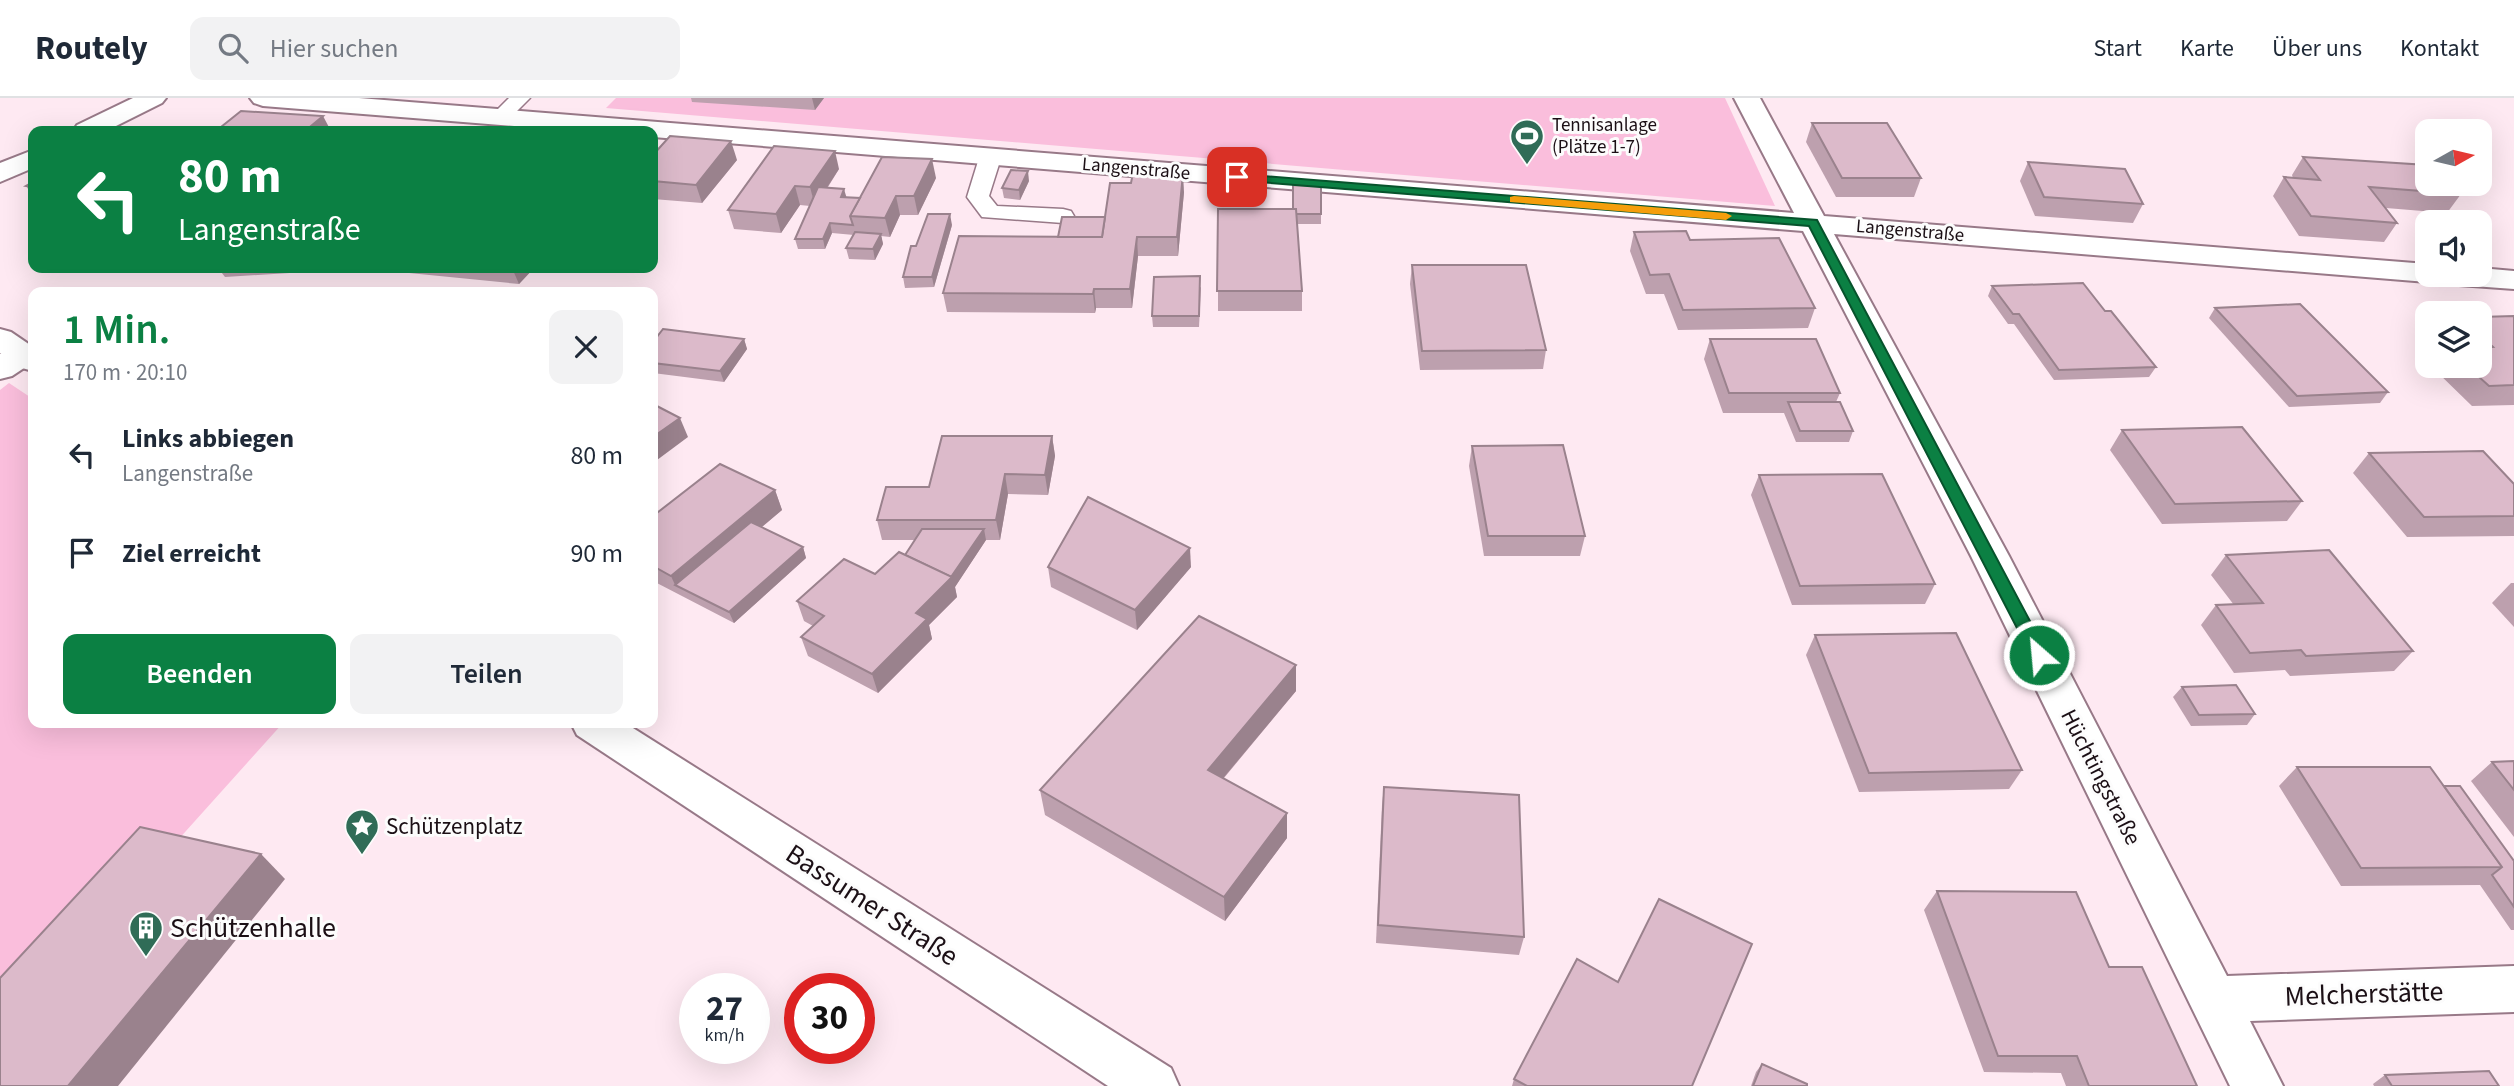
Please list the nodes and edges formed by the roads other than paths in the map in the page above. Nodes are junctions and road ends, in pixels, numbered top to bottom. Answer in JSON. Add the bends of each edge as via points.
{"nodes":[{"id":1,"x":153,"y":98,"type":"edge"},
{"id":2,"x":263,"y":98,"type":"edge"},
{"id":3,"x":520,"y":98,"type":"edge"},
{"id":4,"x":1747,"y":98,"type":"edge"},
{"id":5,"x":499,"y":118,"type":"junction"},
{"id":6,"x":96,"y":126,"type":"edge"},
{"id":7,"x":597,"y":126,"type":"edge"},
{"id":8,"x":658,"y":131,"type":"edge"},
{"id":9,"x":990,"y":158,"type":"junction"},
{"id":10,"x":28,"y":160,"type":"edge"},
{"id":11,"x":0,"y":174,"type":"edge"},
{"id":12,"x":1063,"y":216,"type":"edge"},
{"id":13,"x":1813,"y":223,"type":"junction"},
{"id":14,"x":2415,"y":272,"type":"edge"},
{"id":15,"x":2492,"y":278,"type":"edge"},
{"id":16,"x":2514,"y":280,"type":"edge"},
{"id":17,"x":600,"y":728,"type":"edge"},
{"id":18,"x":2514,"y":989,"type":"edge"},
{"id":19,"x":2213,"y":999,"type":"junction"},
{"id":20,"x":1153,"y":1086,"type":"edge"},
{"id":21,"x":2257,"y":1086,"type":"edge"}],
"edges":[{"from":1,"to":6,"type":"street"},
{"from":2,"to":5,"type":"street","name":"Langenstraße"},
{"from":3,"to":5,"type":"lane"},
{"from":4,"to":13,"type":"street","name":"Hüchtingstraße"},
{"from":5,"to":7,"type":"street","name":"Langenstraße"},
{"from":8,"to":9,"type":"street","name":"Langenstraße"},
{"from":9,"to":12,"type":"lane","via":[[978,197],[990,212]]},
{"from":9,"to":13,"type":"street","name":"Langenstraße"},
{"from":10,"to":11,"type":"street"},
{"from":13,"to":14,"type":"street","name":"Langenstraße"},
{"from":13,"to":19,"type":"street","name":"Hüchtingstraße","via":[[1990,556]]},
{"from":15,"to":16,"type":"street"},
{"from":17,"to":20,"type":"street","name":"Bassumer Straße"},
{"from":18,"to":19,"type":"street","name":"Melcherstätte"},
{"from":19,"to":21,"type":"street","name":"Hüchtingstraße"}]}
